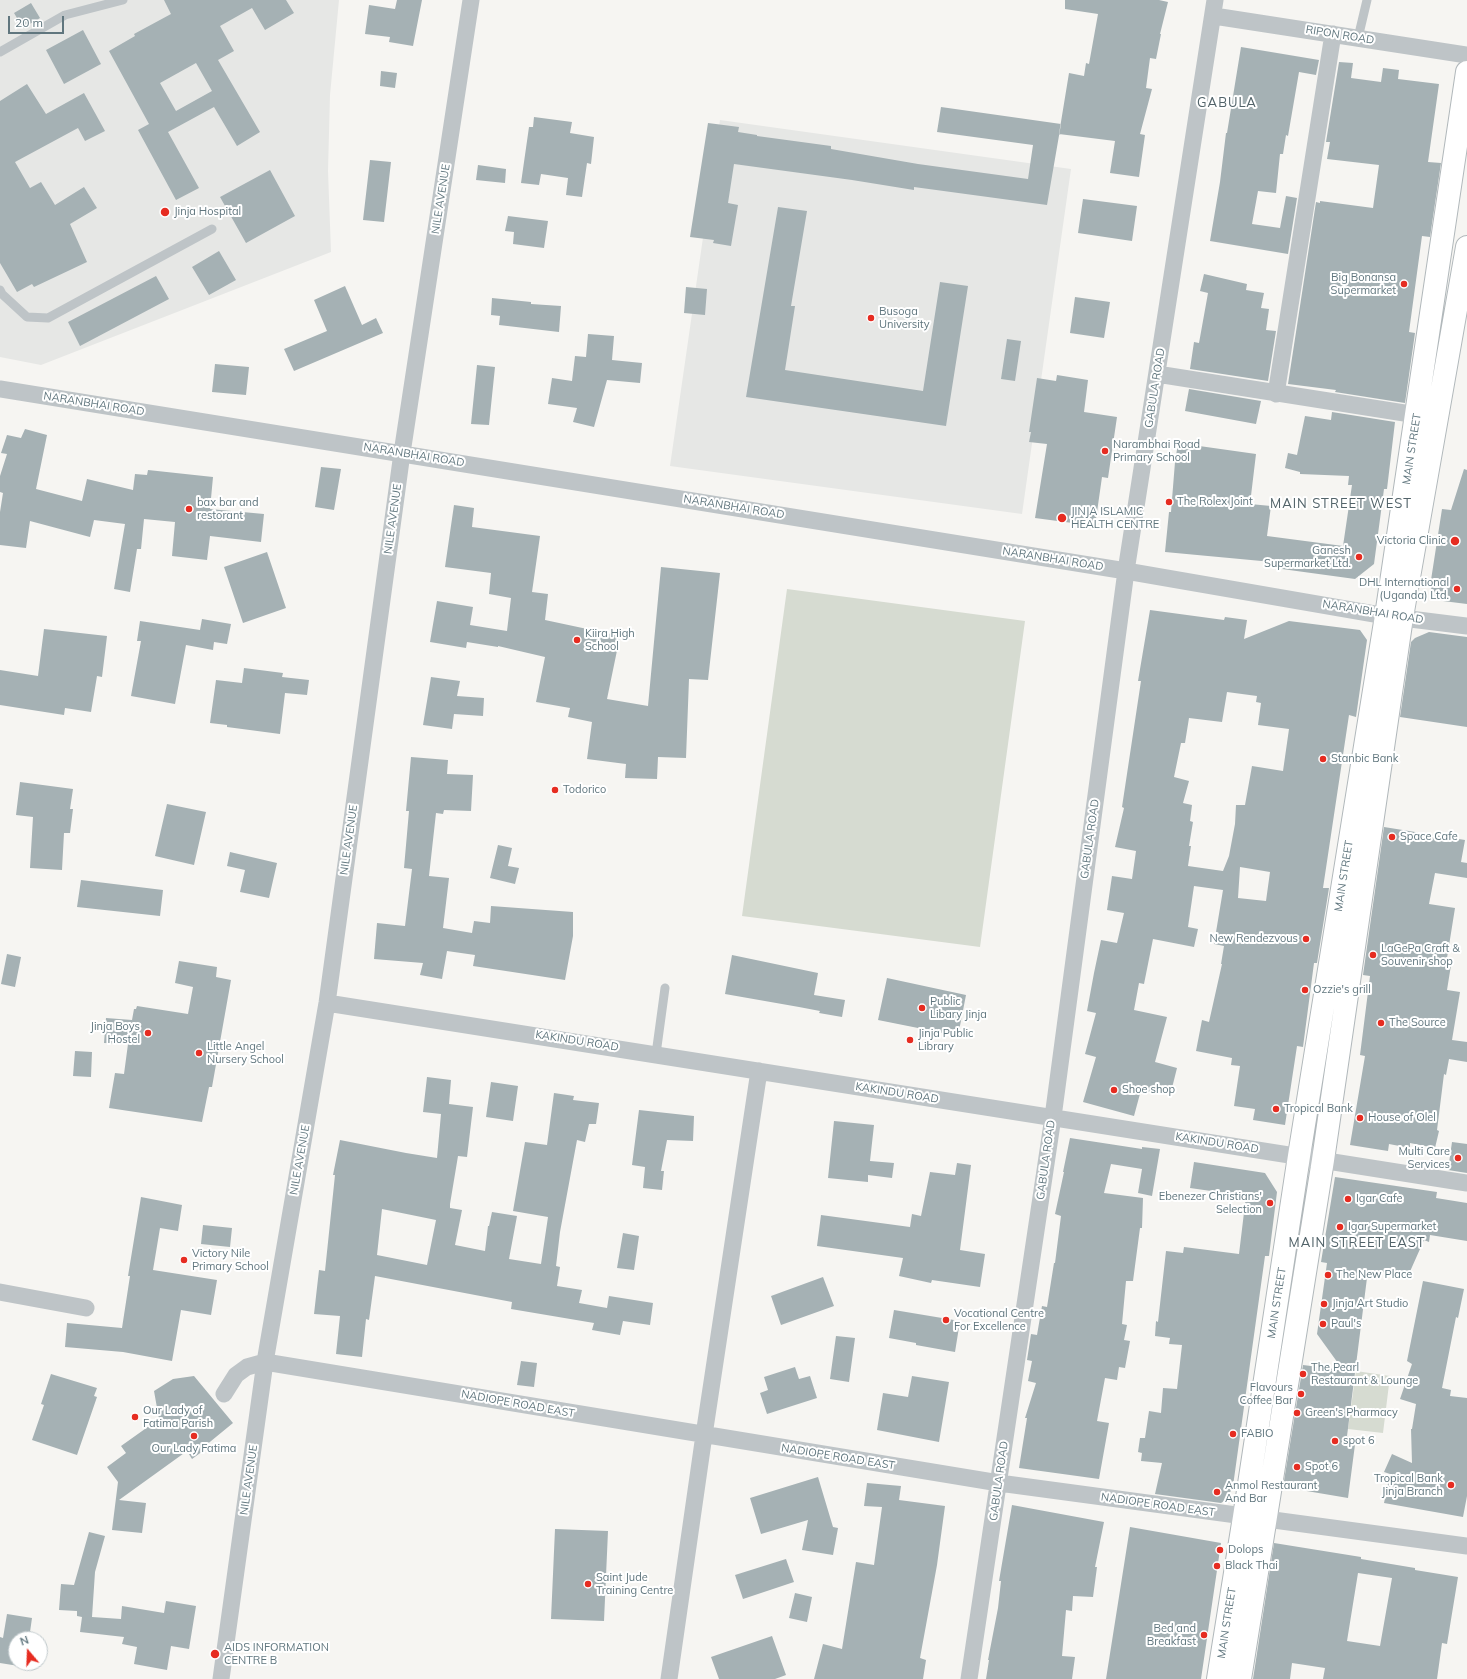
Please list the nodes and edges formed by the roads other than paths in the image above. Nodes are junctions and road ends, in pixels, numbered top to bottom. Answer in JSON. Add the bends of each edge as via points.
{"nodes":[{"id":1,"x":123,"y":0,"type":"edge"},
{"id":2,"x":471,"y":0,"type":"edge"},
{"id":3,"x":1367,"y":0,"type":"edge"},
{"id":4,"x":1214,"y":8,"type":"edge"},
{"id":5,"x":1333,"y":34,"type":"junction"},
{"id":6,"x":1358,"y":38,"type":"junction"},
{"id":7,"x":0,"y":52,"type":"edge"},
{"id":8,"x":1467,"y":55,"type":"edge"},
{"id":9,"x":1467,"y":72,"type":"edge"},
{"id":10,"x":212,"y":229,"type":"dead end"},
{"id":11,"x":1467,"y":247,"type":"edge"},
{"id":12,"x":0,"y":290,"type":"edge"},
{"id":13,"x":1158,"y":374,"type":"junction"},
{"id":14,"x":0,"y":389,"type":"edge"},
{"id":15,"x":1276,"y":394,"type":"junction"},
{"id":16,"x":1417,"y":415,"type":"junction"},
{"id":17,"x":402,"y":453,"type":"junction"},
{"id":18,"x":1126,"y":571,"type":"junction"},
{"id":19,"x":1394,"y":616,"type":"junction"},
{"id":20,"x":1467,"y":626,"type":"edge"},
{"id":21,"x":664,"y":988,"type":"dead end"},
{"id":22,"x":327,"y":1003,"type":"junction"},
{"id":23,"x":656,"y":1054,"type":"junction"},
{"id":24,"x":759,"y":1071,"type":"junction"},
{"id":25,"x":1053,"y":1117,"type":"junction"},
{"id":26,"x":1299,"y":1156,"type":"junction"},
{"id":27,"x":1323,"y":1160,"type":"junction"},
{"id":28,"x":1467,"y":1182,"type":"edge"},
{"id":29,"x":0,"y":1292,"type":"edge"},
{"id":30,"x":86,"y":1308,"type":"dead end"},
{"id":31,"x":265,"y":1362,"type":"junction"},
{"id":32,"x":224,"y":1394,"type":"dead end"},
{"id":33,"x":704,"y":1435,"type":"junction"},
{"id":34,"x":999,"y":1483,"type":"junction"},
{"id":35,"x":1244,"y":1517,"type":"junction"},
{"id":36,"x":1266,"y":1520,"type":"junction"},
{"id":37,"x":1467,"y":1546,"type":"edge"},
{"id":38,"x":221,"y":1679,"type":"edge"},
{"id":39,"x":669,"y":1679,"type":"edge"},
{"id":40,"x":969,"y":1679,"type":"edge"},
{"id":41,"x":1218,"y":1679,"type":"edge"},
{"id":42,"x":1240,"y":1679,"type":"edge"}],
"edges":[{"from":1,"to":7,"type":"lane","via":[[65,15]]},
{"from":2,"to":17,"type":"street","name":"NILE AVENUE"},
{"from":3,"to":6,"type":"lane"},
{"from":4,"to":5,"type":"street","name":"RIPON ROAD"},
{"from":4,"to":13,"type":"street","name":"GABULA ROAD"},
{"from":5,"to":6,"type":"street","name":"RIPON ROAD"},
{"from":5,"to":15,"type":"street"},
{"from":6,"to":8,"type":"street","name":"RIPON ROAD"},
{"from":9,"to":16,"type":"street","name":"MAIN STREET"},
{"from":10,"to":12,"type":"lane","via":[[48,318],[27,317]]},
{"from":11,"to":19,"type":"street","name":"MAIN STREET"},
{"from":13,"to":15,"type":"street"},
{"from":13,"to":18,"type":"street","name":"GABULA ROAD"},
{"from":14,"to":17,"type":"street","name":"NARANBHAI ROAD"},
{"from":15,"to":16,"type":"street"},
{"from":16,"to":19,"type":"street","name":"MAIN STREET"},
{"from":17,"to":18,"type":"street","name":"NARANBHAI ROAD"},
{"from":17,"to":22,"type":"street","name":"NILE AVENUE"},
{"from":18,"to":19,"type":"street","name":"NARANBHAI ROAD"},
{"from":18,"to":25,"type":"street","name":"GABULA ROAD"},
{"from":19,"to":20,"type":"street","name":"NARANBHAI ROAD"},
{"from":19,"to":26,"type":"street","name":"MAIN STREET"},
{"from":19,"to":27,"type":"street","name":"MAIN STREET"},
{"from":21,"to":23,"type":"lane"},
{"from":22,"to":23,"type":"street","name":"KAKINDU ROAD"},
{"from":22,"to":31,"type":"street","name":"NILE AVENUE"},
{"from":23,"to":24,"type":"street","name":"KAKINDU ROAD"},
{"from":24,"to":25,"type":"street","name":"KAKINDU ROAD"},
{"from":24,"to":33,"type":"street"},
{"from":25,"to":26,"type":"street","name":"KAKINDU ROAD"},
{"from":25,"to":34,"type":"street","name":"GABULA ROAD"},
{"from":26,"to":27,"type":"street","name":"KAKINDU ROAD"},
{"from":26,"to":35,"type":"street","name":"MAIN STREET"},
{"from":27,"to":28,"type":"street","name":"KAKINDU ROAD"},
{"from":27,"to":36,"type":"street","name":"MAIN STREET"},
{"from":29,"to":30,"type":"street"},
{"from":31,"to":32,"type":"street","name":"NADIOPE ROAD EAST","via":[[247,1368],[236,1376]]},
{"from":31,"to":33,"type":"street","name":"NADIOPE ROAD EAST"},
{"from":31,"to":38,"type":"street","name":"NILE AVENUE"},
{"from":33,"to":34,"type":"street","name":"NADIOPE ROAD EAST"},
{"from":33,"to":39,"type":"street"},
{"from":34,"to":35,"type":"street","name":"NADIOPE ROAD EAST"},
{"from":34,"to":40,"type":"street","name":"GABULA ROAD"},
{"from":35,"to":36,"type":"street","name":"NADIOPE ROAD EAST"},
{"from":35,"to":41,"type":"street","name":"MAIN STREET"},
{"from":36,"to":37,"type":"street","name":"NADIOPE ROAD EAST"},
{"from":36,"to":42,"type":"street","name":"MAIN STREET"}]}
